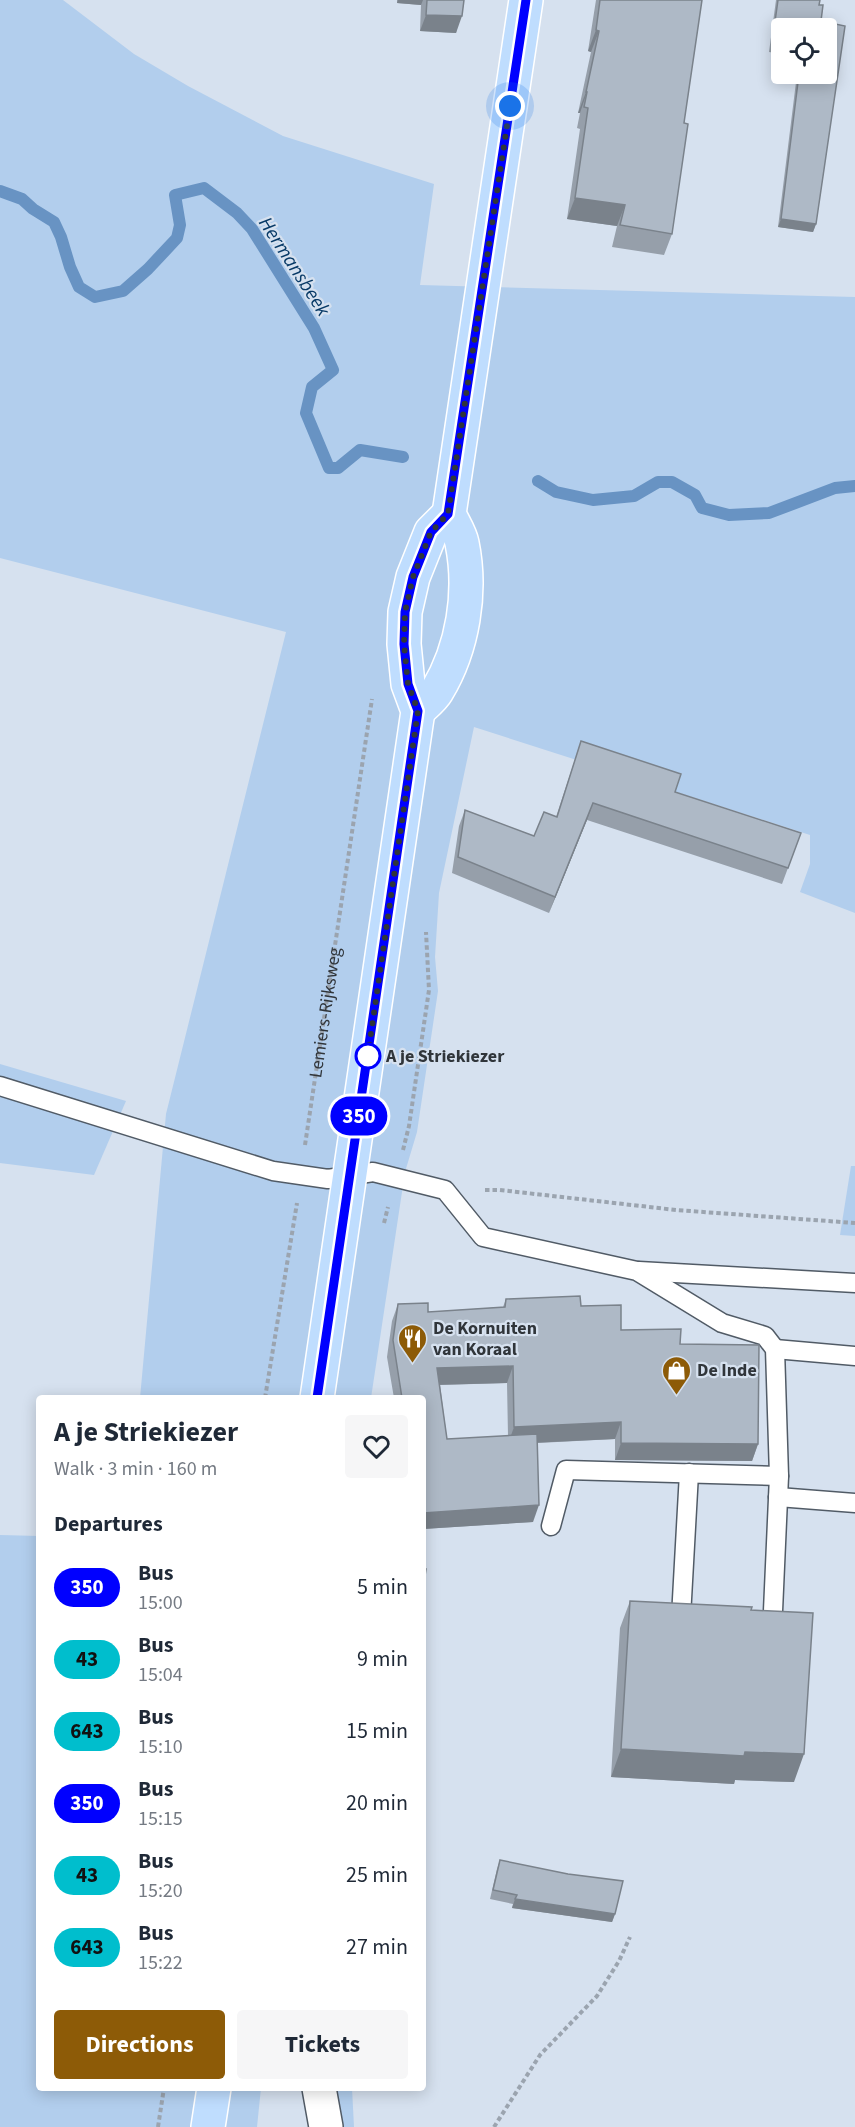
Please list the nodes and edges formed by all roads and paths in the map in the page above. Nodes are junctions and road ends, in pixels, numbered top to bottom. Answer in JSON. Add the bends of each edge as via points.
{"nodes":[{"id":1,"x":526,"y":0,"type":"edge"},
{"id":2,"x":448,"y":514,"type":"junction"},
{"id":3,"x":372,"y":700,"type":"dead end"},
{"id":4,"x":418,"y":711,"type":"junction"},
{"id":5,"x":426,"y":923,"type":"dead end"},
{"id":6,"x":0,"y":1086,"type":"edge"},
{"id":7,"x":302,"y":1174,"type":"junction"},
{"id":8,"x":350,"y":1175,"type":"junction"},
{"id":9,"x":395,"y":1178,"type":"junction"},
{"id":10,"x":445,"y":1190,"type":"junction"},
{"id":11,"x":855,"y":1223,"type":"edge"},
{"id":12,"x":638,"y":1271,"type":"junction"},
{"id":13,"x":855,"y":1283,"type":"edge"},
{"id":14,"x":775,"y":1349,"type":"junction"},
{"id":15,"x":855,"y":1356,"type":"edge"},
{"id":16,"x":265,"y":1395,"type":"edge"},
{"id":17,"x":318,"y":1395,"type":"edge"},
{"id":18,"x":689,"y":1473,"type":"junction"},
{"id":19,"x":779,"y":1476,"type":"junction"},
{"id":20,"x":778,"y":1497,"type":"junction"},
{"id":21,"x":855,"y":1503,"type":"edge"},
{"id":22,"x":551,"y":1526,"type":"dead end"},
{"id":23,"x":773,"y":1611,"type":"edge"},
{"id":24,"x":681,"y":1617,"type":"edge"},
{"id":25,"x":630,"y":1936,"type":"dead end"},
{"id":26,"x":164,"y":2091,"type":"edge"},
{"id":27,"x":214,"y":2091,"type":"edge"},
{"id":28,"x":320,"y":2091,"type":"edge"},
{"id":29,"x":158,"y":2127,"type":"edge"},
{"id":30,"x":208,"y":2127,"type":"edge"},
{"id":31,"x":326,"y":2127,"type":"edge"},
{"id":32,"x":494,"y":2127,"type":"edge"}],
"edges":[{"from":1,"to":2,"type":"main road"},
{"from":2,"to":4,"type":"main road","via":[[431,532],[413,577],[405,612],[403,637],[408,684]]},
{"from":2,"to":4,"type":"main road","via":[[461,541],[465,609],[455,650],[437,692]]},
{"from":3,"to":7,"type":"path","name":"Lemiers-Rijksweg"},
{"from":4,"to":8,"type":"main road"},
{"from":5,"to":9,"type":"path","via":[[429,990],[409,1126]]},
{"from":6,"to":7,"type":"lane","via":[[273,1171]]},
{"from":7,"to":8,"type":"lane","via":[[327,1179]]},
{"from":7,"to":16,"type":"path","name":"Lemiers-Rijksweg"},
{"from":8,"to":9,"type":"lane","via":[[373,1173]]},
{"from":8,"to":17,"type":"main road"},
{"from":9,"to":10,"type":"lane"},
{"from":10,"to":11,"type":"path","via":[[500,1190],[676,1210]]},
{"from":10,"to":12,"type":"lane","via":[[483,1237]]},
{"from":12,"to":13,"type":"lane"},
{"from":12,"to":14,"type":"lane","via":[[722,1323],[765,1336]]},
{"from":14,"to":15,"type":"lane"},
{"from":14,"to":19,"type":"lane"},
{"from":18,"to":19,"type":"lane"},
{"from":18,"to":22,"type":"lane","via":[[566,1470]]},
{"from":18,"to":24,"type":"lane"},
{"from":19,"to":20,"type":"lane"},
{"from":20,"to":21,"type":"lane"},
{"from":20,"to":23,"type":"lane"},
{"from":25,"to":32,"type":"path","via":[[597,1996],[540,2055]]},
{"from":26,"to":29,"type":"path"},
{"from":27,"to":30,"type":"main road"},
{"from":28,"to":31,"type":"street"}]}
